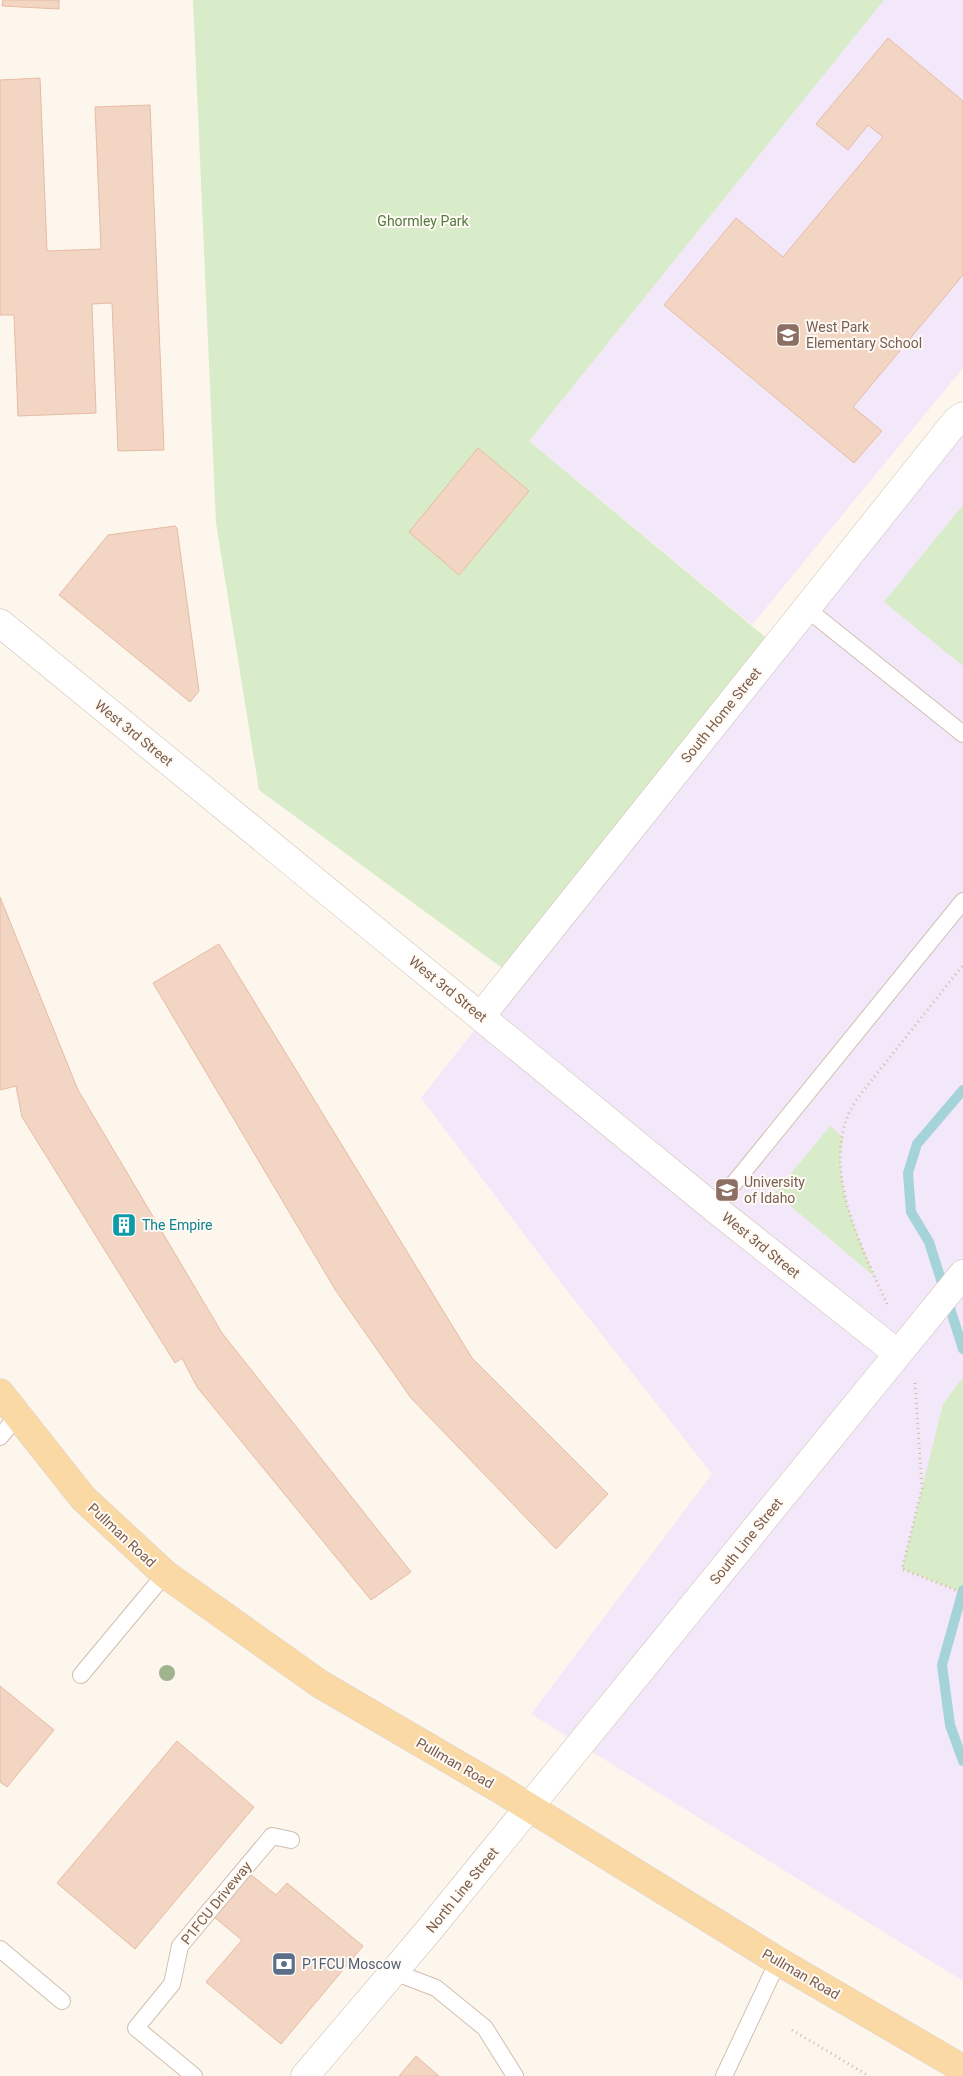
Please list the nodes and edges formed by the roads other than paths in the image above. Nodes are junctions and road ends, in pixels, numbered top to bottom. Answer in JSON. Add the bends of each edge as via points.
{"nodes":[{"id":1,"x":963,"y":416,"type":"edge"},
{"id":2,"x":807,"y":609,"type":"junction"},
{"id":3,"x":0,"y":623,"type":"edge"},
{"id":4,"x":963,"y":734,"type":"edge"},
{"id":5,"x":963,"y":901,"type":"edge"},
{"id":6,"x":481,"y":1016,"type":"junction"},
{"id":7,"x":714,"y":1208,"type":"junction"},
{"id":8,"x":963,"y":1274,"type":"edge"},
{"id":9,"x":897,"y":1353,"type":"junction"},
{"id":10,"x":0,"y":1393,"type":"edge"},
{"id":11,"x":17,"y":1416,"type":"junction"},
{"id":12,"x":0,"y":1438,"type":"edge"},
{"id":13,"x":165,"y":1574,"type":"junction"},
{"id":14,"x":81,"y":1675,"type":"dead end"},
{"id":15,"x":529,"y":1808,"type":"junction"},
{"id":16,"x":291,"y":1840,"type":"dead end"},
{"id":17,"x":0,"y":1948,"type":"edge"},
{"id":18,"x":778,"y":1961,"type":"junction"},
{"id":19,"x":394,"y":1972,"type":"junction"},
{"id":20,"x":62,"y":2000,"type":"dead end"},
{"id":21,"x":963,"y":2069,"type":"edge"},
{"id":22,"x":194,"y":2076,"type":"edge"},
{"id":23,"x":305,"y":2076,"type":"edge"},
{"id":24,"x":515,"y":2076,"type":"edge"},
{"id":25,"x":724,"y":2076,"type":"edge"}],
"edges":[{"from":1,"to":2,"type":"street","name":"South Home Street"},
{"from":2,"to":4,"type":"lane"},
{"from":2,"to":6,"type":"street","name":"South Home Street"},
{"from":3,"to":6,"type":"street","name":"West 3rd Street"},
{"from":5,"to":7,"type":"lane"},
{"from":6,"to":7,"type":"street","name":"West 3rd Street"},
{"from":7,"to":9,"type":"street","name":"West 3rd Street"},
{"from":8,"to":9,"type":"street","name":"South Line Street"},
{"from":9,"to":15,"type":"street","name":"South Line Street"},
{"from":10,"to":11,"type":"main road","name":"Pullman Road"},
{"from":11,"to":12,"type":"lane"},
{"from":11,"to":13,"type":"main road","name":"Pullman Road","via":[[82,1498]]},
{"from":13,"to":14,"type":"lane"},
{"from":13,"to":15,"type":"main road","name":"Pullman Road","via":[[320,1684]]},
{"from":15,"to":18,"type":"main road","name":"Pullman Road"},
{"from":15,"to":19,"type":"street","name":"North Line Street"},
{"from":16,"to":22,"type":"lane","name":"P1FCU Driveway","via":[[272,1836],[180,1946],[172,1984],[136,2028]]},
{"from":17,"to":20,"type":"lane"},
{"from":18,"to":21,"type":"main road","name":"Pullman Road"},
{"from":18,"to":25,"type":"lane"},
{"from":19,"to":23,"type":"street","name":"North Line Street"},
{"from":19,"to":24,"type":"lane","via":[[436,1988],[485,2028]]}]}
